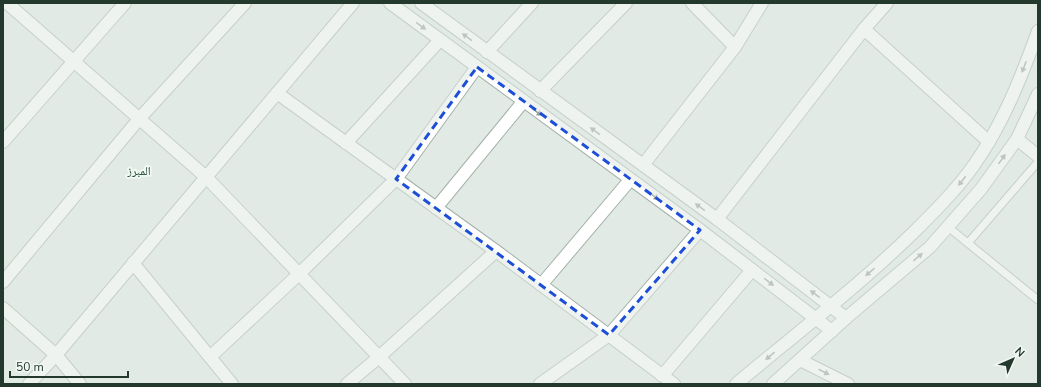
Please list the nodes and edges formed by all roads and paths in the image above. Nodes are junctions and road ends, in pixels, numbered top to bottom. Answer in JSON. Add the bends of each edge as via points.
{"nodes":[{"id":1,"x":6,"y":3,"type":"edge"},
{"id":2,"x":125,"y":3,"type":"edge"},
{"id":3,"x":245,"y":3,"type":"edge"},
{"id":4,"x":353,"y":3,"type":"edge"},
{"id":5,"x":390,"y":3,"type":"edge"},
{"id":6,"x":421,"y":3,"type":"edge"},
{"id":7,"x":532,"y":3,"type":"edge"},
{"id":8,"x":626,"y":3,"type":"edge"},
{"id":9,"x":692,"y":3,"type":"edge"},
{"id":10,"x":762,"y":3,"type":"edge"},
{"id":11,"x":887,"y":3,"type":"edge"},
{"id":12,"x":3,"y":6,"type":"edge"},
{"id":13,"x":864,"y":29,"type":"junction"},
{"id":14,"x":1038,"y":31,"type":"edge"},
{"id":15,"x":440,"y":40,"type":"junction"},
{"id":16,"x":735,"y":47,"type":"junction"},
{"id":17,"x":487,"y":52,"type":"junction"},
{"id":18,"x":73,"y":61,"type":"junction"},
{"id":19,"x":477,"y":67,"type":"junction"},
{"id":20,"x":540,"y":91,"type":"junction"},
{"id":21,"x":277,"y":93,"type":"junction"},
{"id":22,"x":1038,"y":94,"type":"edge"},
{"id":23,"x":524,"y":102,"type":"junction"},
{"id":24,"x":139,"y":119,"type":"junction"},
{"id":25,"x":1017,"y":139,"type":"junction"},
{"id":26,"x":3,"y":142,"type":"edge"},
{"id":27,"x":989,"y":142,"type":"junction"},
{"id":28,"x":346,"y":143,"type":"junction"},
{"id":29,"x":1038,"y":156,"type":"edge"},
{"id":30,"x":1038,"y":162,"type":"edge"},
{"id":31,"x":643,"y":165,"type":"junction"},
{"id":32,"x":206,"y":177,"type":"junction"},
{"id":33,"x":396,"y":179,"type":"junction"},
{"id":34,"x":630,"y":180,"type":"junction"},
{"id":35,"x":436,"y":208,"type":"junction"},
{"id":36,"x":716,"y":219,"type":"junction"},
{"id":37,"x":948,"y":227,"type":"junction"},
{"id":38,"x":700,"y":230,"type":"junction"},
{"id":39,"x":968,"y":243,"type":"junction"},
{"id":40,"x":496,"y":251,"type":"junction"},
{"id":41,"x":133,"y":263,"type":"junction"},
{"id":42,"x":752,"y":270,"type":"junction"},
{"id":43,"x":299,"y":274,"type":"junction"},
{"id":44,"x":3,"y":282,"type":"edge"},
{"id":45,"x":541,"y":285,"type":"junction"},
{"id":46,"x":1038,"y":300,"type":"edge"},
{"id":47,"x":830,"y":306,"type":"junction"},
{"id":48,"x":3,"y":308,"type":"edge"},
{"id":49,"x":815,"y":318,"type":"junction"},
{"id":50,"x":846,"y":318,"type":"junction"},
{"id":51,"x":832,"y":331,"type":"junction"},
{"id":52,"x":609,"y":335,"type":"junction"},
{"id":53,"x":56,"y":355,"type":"junction"},
{"id":54,"x":210,"y":357,"type":"junction"},
{"id":55,"x":379,"y":357,"type":"junction"},
{"id":56,"x":800,"y":360,"type":"junction"},
{"id":57,"x":662,"y":376,"type":"junction"},
{"id":58,"x":29,"y":384,"type":"edge"},
{"id":59,"x":80,"y":384,"type":"edge"},
{"id":60,"x":232,"y":384,"type":"edge"},
{"id":61,"x":347,"y":384,"type":"edge"},
{"id":62,"x":405,"y":384,"type":"edge"},
{"id":63,"x":540,"y":384,"type":"edge"},
{"id":64,"x":674,"y":384,"type":"edge"},
{"id":65,"x":736,"y":384,"type":"edge"},
{"id":66,"x":773,"y":384,"type":"edge"},
{"id":67,"x":848,"y":384,"type":"edge"}],
"edges":[{"from":1,"to":12,"type":"street"},
{"from":1,"to":18,"type":"street"},
{"from":2,"to":18,"type":"street"},
{"from":3,"to":24,"type":"street"},
{"from":4,"to":21,"type":"street"},
{"from":5,"to":15,"type":"street","one_way":true},
{"from":17,"to":6,"type":"street","one_way":true},
{"from":7,"to":17,"type":"street"},
{"from":8,"to":20,"type":"street"},
{"from":9,"to":16,"type":"street"},
{"from":10,"to":16,"type":"street"},
{"from":11,"to":13,"type":"street"},
{"from":13,"to":27,"type":"street"},
{"from":13,"to":36,"type":"street"},
{"from":14,"to":27,"type":"street","one_way":true,"via":[[1011,101]]},
{"from":15,"to":19,"type":"street"},
{"from":15,"to":28,"type":"street"},
{"from":16,"to":31,"type":"street"},
{"from":17,"to":20,"type":"street"},
{"from":18,"to":24,"type":"street"},
{"from":18,"to":26,"type":"street"},
{"from":19,"to":23,"type":"street"},
{"from":19,"to":33,"type":"street"},
{"from":31,"to":20,"type":"street","one_way":true},
{"from":21,"to":28,"type":"street"},
{"from":21,"to":32,"type":"street"},
{"from":22,"to":25,"type":"street"},
{"from":23,"to":34,"type":"street","one_way":true},
{"from":23,"to":35,"type":"street"},
{"from":24,"to":32,"type":"street"},
{"from":24,"to":44,"type":"street"},
{"from":25,"to":29,"type":"street"},
{"from":37,"to":25,"type":"street","one_way":true,"via":[[981,189]]},
{"from":27,"to":47,"type":"street","one_way":true,"via":[[950,196],[887,258]]},
{"from":28,"to":33,"type":"street"},
{"from":30,"to":39,"type":"lane"},
{"from":36,"to":31,"type":"street","one_way":true},
{"from":32,"to":41,"type":"street"},
{"from":32,"to":43,"type":"street"},
{"from":33,"to":35,"type":"street"},
{"from":33,"to":43,"type":"street"},
{"from":34,"to":38,"type":"street","one_way":true},
{"from":34,"to":45,"type":"street"},
{"from":35,"to":40,"type":"street"},
{"from":47,"to":36,"type":"street","one_way":true},
{"from":37,"to":39,"type":"lane"},
{"from":50,"to":37,"type":"street","one_way":true,"via":[[930,247]]},
{"from":38,"to":42,"type":"street"},
{"from":38,"to":52,"type":"street"},
{"from":39,"to":46,"type":"lane"},
{"from":40,"to":45,"type":"street"},
{"from":40,"to":55,"type":"street"},
{"from":41,"to":53,"type":"street"},
{"from":41,"to":54,"type":"street"},
{"from":42,"to":49,"type":"street","one_way":true},
{"from":42,"to":57,"type":"street"},
{"from":43,"to":54,"type":"street"},
{"from":43,"to":55,"type":"street"},
{"from":45,"to":52,"type":"street"},
{"from":47,"to":49,"type":"street"},
{"from":47,"to":50,"type":"street"},
{"from":48,"to":53,"type":"street"},
{"from":49,"to":51,"type":"street"},
{"from":49,"to":65,"type":"street","one_way":true},
{"from":50,"to":51,"type":"street"},
{"from":51,"to":56,"type":"street"},
{"from":52,"to":57,"type":"street"},
{"from":52,"to":63,"type":"street"},
{"from":53,"to":58,"type":"street"},
{"from":53,"to":59,"type":"street"},
{"from":54,"to":60,"type":"street"},
{"from":55,"to":61,"type":"street"},
{"from":55,"to":62,"type":"street"},
{"from":56,"to":66,"type":"street"},
{"from":56,"to":67,"type":"street","one_way":true},
{"from":57,"to":64,"type":"street"}]}
